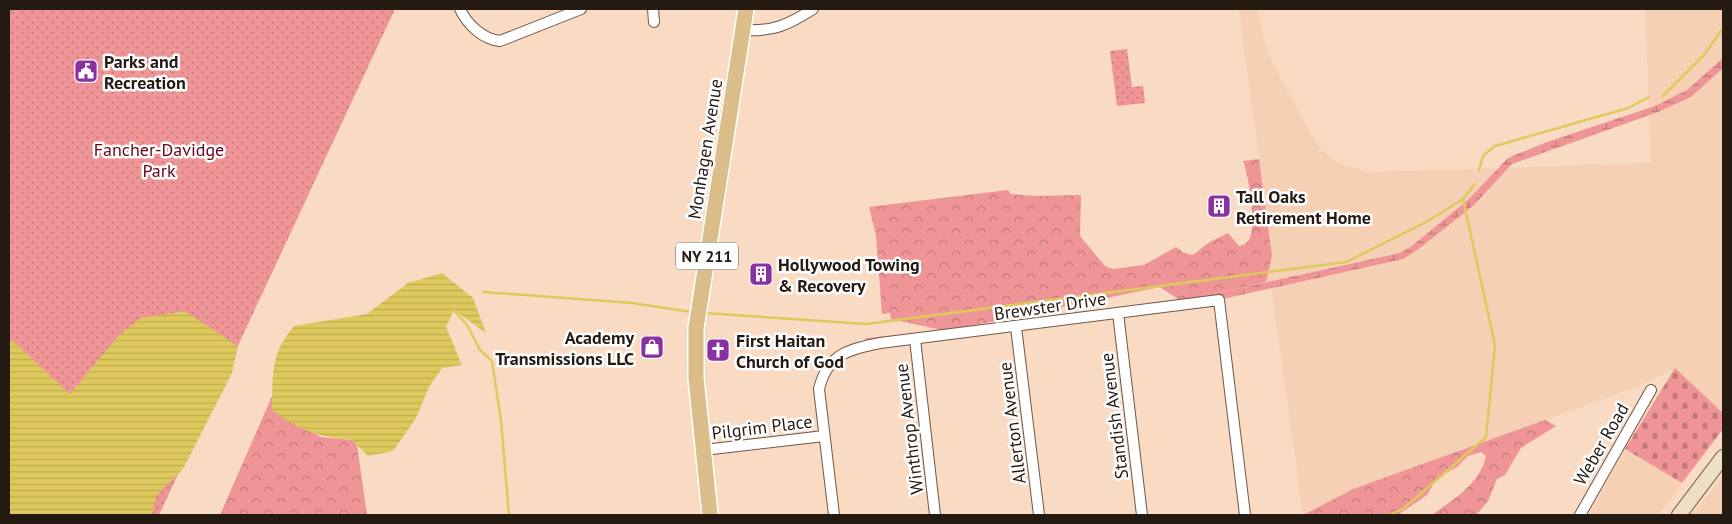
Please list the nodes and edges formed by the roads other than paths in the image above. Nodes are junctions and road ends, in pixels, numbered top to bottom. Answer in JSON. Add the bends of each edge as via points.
{"nodes":[{"id":1,"x":460,"y":9,"type":"edge"},
{"id":2,"x":581,"y":9,"type":"edge"},
{"id":3,"x":653,"y":9,"type":"edge"},
{"id":4,"x":746,"y":9,"type":"edge"},
{"id":5,"x":813,"y":9,"type":"edge"},
{"id":6,"x":654,"y":22,"type":"dead end"},
{"id":7,"x":743,"y":30,"type":"junction"},
{"id":8,"x":1118,"y":313,"type":"junction"},
{"id":9,"x":1016,"y":327,"type":"junction"},
{"id":10,"x":915,"y":339,"type":"junction"},
{"id":11,"x":1651,"y":390,"type":"dead end"},
{"id":12,"x":824,"y":436,"type":"junction"},
{"id":13,"x":704,"y":450,"type":"junction"},
{"id":14,"x":1723,"y":457,"type":"edge"},
{"id":15,"x":710,"y":510,"type":"edge"},
{"id":16,"x":834,"y":515,"type":"edge"},
{"id":17,"x":935,"y":515,"type":"edge"},
{"id":18,"x":1039,"y":515,"type":"edge"},
{"id":19,"x":1142,"y":515,"type":"edge"},
{"id":20,"x":1245,"y":515,"type":"edge"},
{"id":21,"x":1580,"y":515,"type":"edge"},
{"id":22,"x":1679,"y":515,"type":"edge"}],
"edges":[{"from":1,"to":2,"type":"street","via":[[478,32],[500,41]]},
{"from":3,"to":6,"type":"street"},
{"from":4,"to":7,"type":"main road","name":"Monhagen Avenue","number":"NY 211"},
{"from":5,"to":7,"type":"street","via":[[784,26],[770,30]]},
{"from":7,"to":13,"type":"main road","name":"Monhagen Avenue","number":"NY 211","via":[[696,328],[696,378]]},
{"from":8,"to":9,"type":"street","name":"Brewster Drive"},
{"from":8,"to":19,"type":"street","name":"Standish Avenue"},
{"from":8,"to":20,"type":"street","name":"Brewster Drive","via":[[1219,300]]},
{"from":9,"to":10,"type":"street","name":"Brewster Drive"},
{"from":9,"to":18,"type":"street","name":"Allerton Avenue"},
{"from":10,"to":12,"type":"street","name":"Brewster Drive","via":[[860,347],[834,360],[822,376],[819,389]]},
{"from":10,"to":17,"type":"street","name":"Winthrop Avenue"},
{"from":11,"to":21,"type":"street","name":"Weber Road"},
{"from":12,"to":13,"type":"street","name":"Pilgrim Place"},
{"from":12,"to":16,"type":"street","name":"Brewster Drive"},
{"from":13,"to":15,"type":"main road","name":"Monhagen Avenue","number":"NY 211"},
{"from":14,"to":22,"type":"street"}]}
